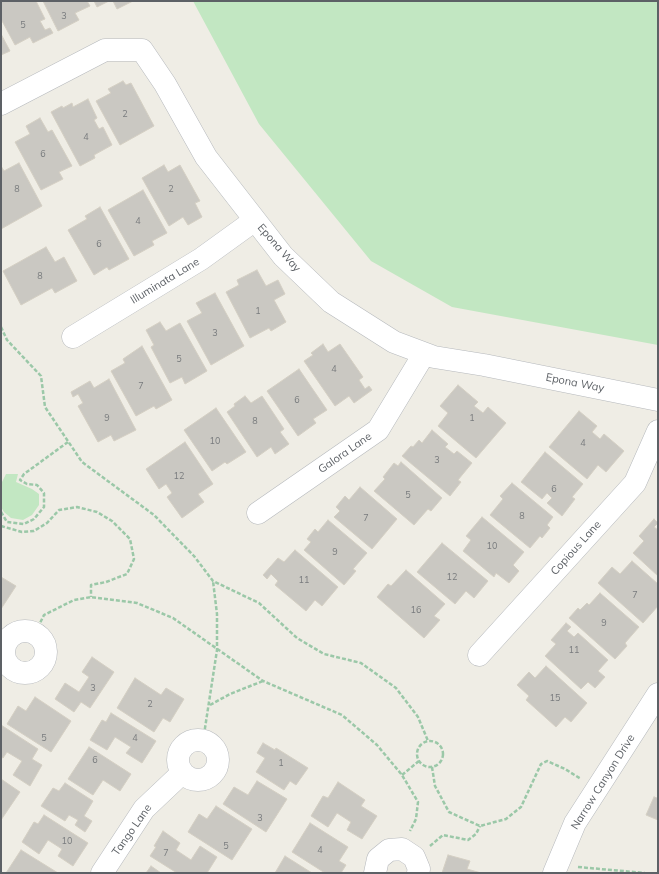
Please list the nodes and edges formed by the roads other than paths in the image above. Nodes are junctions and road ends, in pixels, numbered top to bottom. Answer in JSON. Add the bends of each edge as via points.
{"nodes":[{"id":1,"x":1,"y":104,"type":"edge"},
{"id":2,"x":255,"y":220,"type":"junction"},
{"id":3,"x":73,"y":337,"type":"dead end"},
{"id":4,"x":424,"y":354,"type":"junction"},
{"id":5,"x":658,"y":400,"type":"edge"},
{"id":6,"x":658,"y":431,"type":"edge"},
{"id":7,"x":258,"y":513,"type":"dead end"},
{"id":8,"x":479,"y":655,"type":"dead end"},
{"id":9,"x":6,"y":674,"type":"edge"},
{"id":10,"x":658,"y":694,"type":"edge"},
{"id":11,"x":181,"y":774,"type":"junction"},
{"id":12,"x":411,"y":860,"type":"edge"},
{"id":13,"x":556,"y":869,"type":"edge"},
{"id":14,"x":102,"y":873,"type":"edge"},
{"id":15,"x":375,"y":873,"type":"edge"}],
"edges":[{"from":1,"to":2,"type":"street","name":"Epona Way","via":[[105,50],[142,50],[165,84],[206,157]]},
{"from":2,"to":3,"type":"street","name":"Illuminata Lane","via":[[201,259]]},
{"from":2,"to":4,"type":"street","name":"Epona Way","via":[[283,256],[331,302],[394,342]]},
{"from":4,"to":5,"type":"street","name":"Epona Way"},
{"from":4,"to":7,"type":"street","name":"Galora Lane","via":[[378,430]]},
{"from":6,"to":8,"type":"street","name":"Copious Lane","via":[[635,483]]},
{"from":9,"to":9,"type":"street","via":[[33,672],[43,664],[47,653],[44,641],[35,633],[23,631],[12,635],[5,645]]},
{"from":10,"to":13,"type":"street","name":"Narrow Canyon Drive","via":[[575,823]]},
{"from":11,"to":11,"type":"street","via":[[192,780],[205,780],[215,772],[218,759],[214,747],[203,740],[190,741],[180,749],[177,762]]},
{"from":11,"to":14,"type":"street","name":"Tango Lane","via":[[144,809]]},
{"from":12,"to":15,"type":"street","via":[[389,850],[378,859]]}]}
